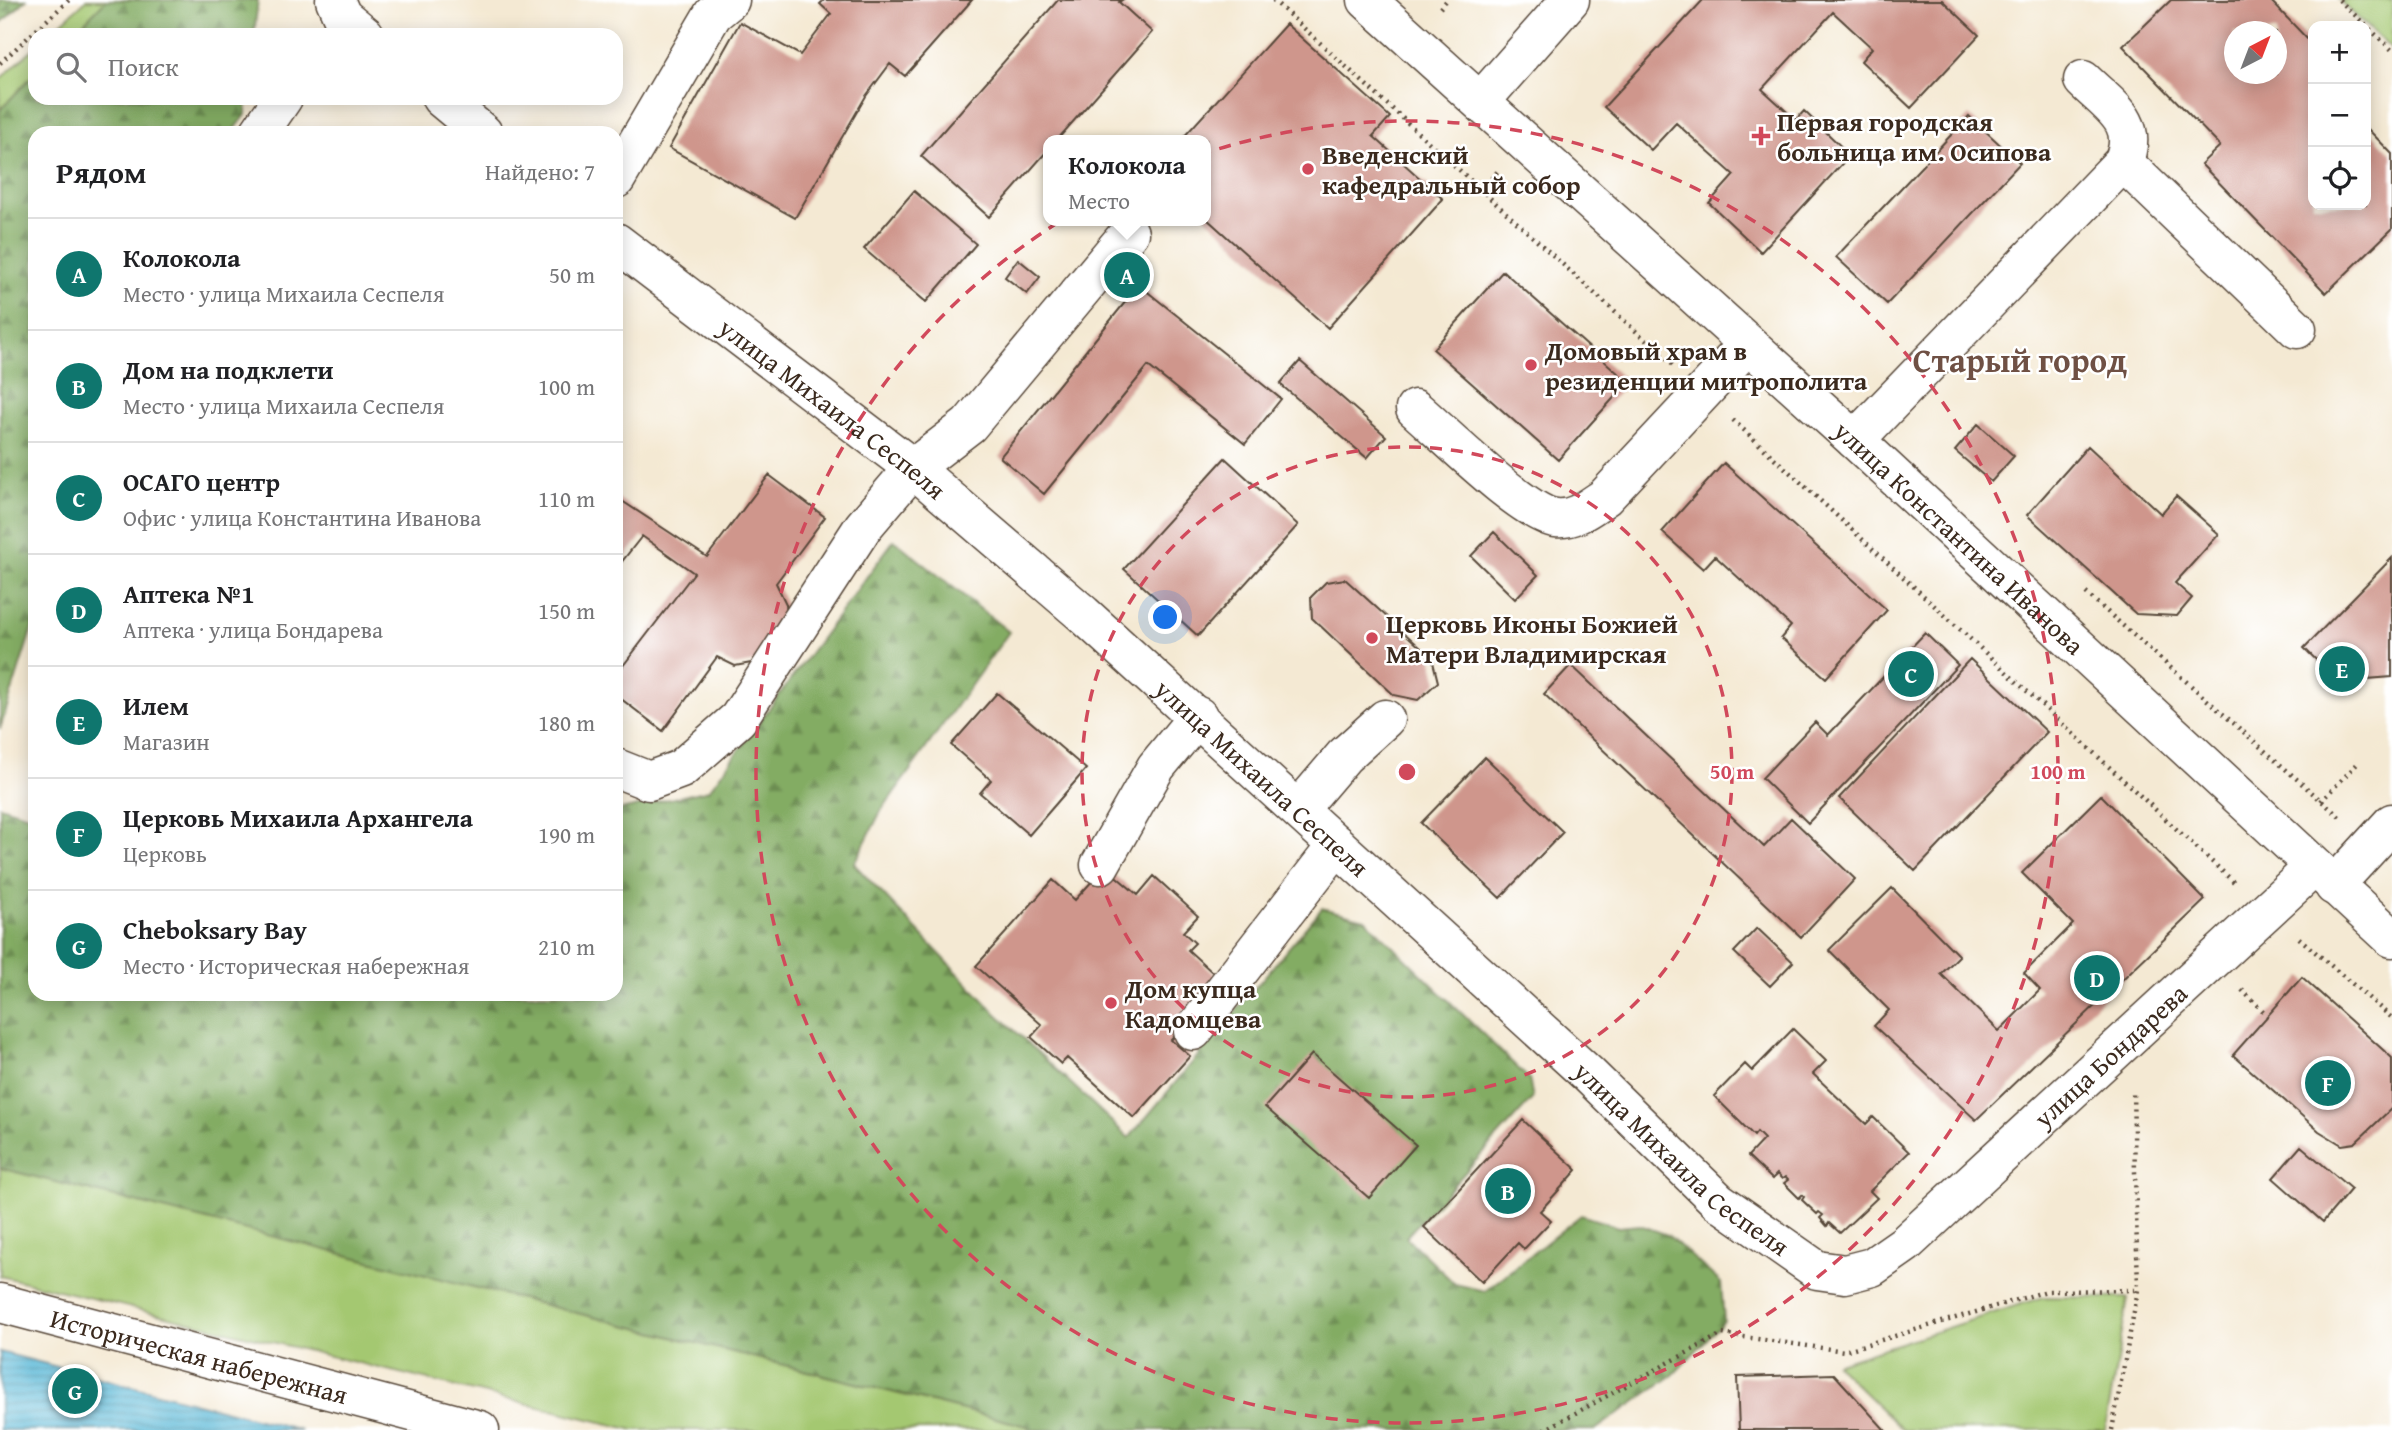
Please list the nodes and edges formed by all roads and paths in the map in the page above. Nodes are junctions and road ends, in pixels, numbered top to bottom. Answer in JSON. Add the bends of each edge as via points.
{"nodes":[{"id":1,"x":69,"y":0,"type":"edge"},
{"id":2,"x":730,"y":0,"type":"edge"},
{"id":3,"x":1273,"y":0,"type":"edge"},
{"id":4,"x":1367,"y":0,"type":"edge"},
{"id":5,"x":1447,"y":0,"type":"edge"},
{"id":6,"x":1570,"y":0,"type":"edge"},
{"id":7,"x":2339,"y":0,"type":"edge"},
{"id":8,"x":1440,"y":8,"type":"dead end"},
{"id":9,"x":38,"y":28,"type":"edge"},
{"id":10,"x":28,"y":37,"type":"edge"},
{"id":11,"x":2392,"y":50,"type":"edge"},
{"id":12,"x":0,"y":63,"type":"edge"},
{"id":13,"x":2082,"y":80,"type":"dead end"},
{"id":14,"x":1482,"y":101,"type":"junction"},
{"id":15,"x":278,"y":105,"type":"edge"},
{"id":16,"x":449,"y":105,"type":"edge"},
{"id":17,"x":264,"y":126,"type":"edge"},
{"id":18,"x":474,"y":126,"type":"edge"},
{"id":19,"x":2123,"y":162,"type":"junction"},
{"id":20,"x":623,"y":167,"type":"edge"},
{"id":21,"x":1129,"y":233,"type":"dead end"},
{"id":22,"x":623,"y":247,"type":"edge"},
{"id":23,"x":2297,"y":328,"type":"dead end"},
{"id":24,"x":1748,"y":344,"type":"junction"},
{"id":25,"x":1703,"y":392,"type":"junction"},
{"id":26,"x":1415,"y":409,"type":"dead end"},
{"id":27,"x":1855,"y":440,"type":"junction"},
{"id":28,"x":913,"y":468,"type":"junction"},
{"id":29,"x":1198,"y":716,"type":"junction"},
{"id":30,"x":1385,"y":719,"type":"dead end"},
{"id":31,"x":2360,"y":761,"type":"dead end"},
{"id":32,"x":623,"y":771,"type":"edge"},
{"id":33,"x":2321,"y":801,"type":"dead end"},
{"id":34,"x":1299,"y":809,"type":"junction"},
{"id":35,"x":2392,"y":823,"type":"edge"},
{"id":36,"x":1337,"y":845,"type":"junction"},
{"id":37,"x":1100,"y":865,"type":"dead end"},
{"id":38,"x":2324,"y":876,"type":"junction"},
{"id":39,"x":2253,"y":899,"type":"junction"},
{"id":40,"x":2392,"y":938,"type":"edge"},
{"id":41,"x":2392,"y":1017,"type":"edge"},
{"id":42,"x":1193,"y":1031,"type":"dead end"},
{"id":43,"x":2131,"y":1032,"type":"junction"},
{"id":44,"x":1905,"y":1244,"type":"joint"},
{"id":45,"x":2138,"y":1290,"type":"junction"},
{"id":46,"x":0,"y":1303,"type":"edge"},
{"id":47,"x":480,"y":1430,"type":"edge"},
{"id":48,"x":1544,"y":1430,"type":"edge"},
{"id":49,"x":2112,"y":1430,"type":"edge"}],
"edges":[{"from":1,"to":9,"type":"path"},
{"from":2,"to":20,"type":"street","via":[[713,14]]},
{"from":3,"to":25,"type":"path"},
{"from":4,"to":14,"type":"street","name":"улица Константина Иванова"},
{"from":5,"to":8,"type":"path"},
{"from":6,"to":14,"type":"street"},
{"from":7,"to":11,"type":"path"},
{"from":10,"to":12,"type":"path"},
{"from":13,"to":19,"type":"street","via":[[2126,122],[2131,144]]},
{"from":14,"to":24,"type":"street","name":"улица Константина Иванова"},
{"from":15,"to":17,"type":"street"},
{"from":16,"to":18,"type":"street"},
{"from":19,"to":23,"type":"street"},
{"from":19,"to":27,"type":"street"},
{"from":21,"to":28,"type":"street","via":[[969,425]]},
{"from":22,"to":28,"type":"street","name":"улица Михаила Сеспеля"},
{"from":24,"to":25,"type":"street"},
{"from":24,"to":27,"type":"street","name":"улица Константина Иванова"},
{"from":25,"to":26,"type":"street","via":[[1605,497],[1578,515],[1555,518],[1529,506]]},
{"from":25,"to":39,"type":"path"},
{"from":27,"to":38,"type":"street","name":"улица Константина Иванова"},
{"from":28,"to":29,"type":"street","name":"улица Михаила Сеспеля"},
{"from":28,"to":32,"type":"street","via":[[863,527],[738,719],[681,769],[649,781]]},
{"from":29,"to":34,"type":"street","name":"улица Михаила Сеспеля"},
{"from":29,"to":37,"type":"street","via":[[1156,767]]},
{"from":30,"to":34,"type":"street"},
{"from":31,"to":33,"type":"path"},
{"from":34,"to":36,"type":"street","name":"улица Михаила Сеспеля"},
{"from":35,"to":38,"type":"street","name":"улица Бондарева"},
{"from":36,"to":42,"type":"street"},
{"from":36,"to":44,"type":"street","name":"улица Михаила Сеспеля","via":[[1588,1074],[1718,1201],[1779,1245],[1817,1270],[1845,1274],[1872,1267]]},
{"from":38,"to":39,"type":"street","name":"улица Бондарева"},
{"from":38,"to":40,"type":"street","name":"улица Константина Иванова"},
{"from":39,"to":41,"type":"path"},
{"from":39,"to":43,"type":"street","name":"улица Бондарева"},
{"from":43,"to":44,"type":"street","name":"улица Бондарева"},
{"from":43,"to":45,"type":"path"},
{"from":45,"to":48,"type":"path","via":[[2047,1291],[1844,1351],[1722,1334]]},
{"from":45,"to":49,"type":"path"},
{"from":46,"to":47,"type":"street","name":"Историческая набережная"}]}
